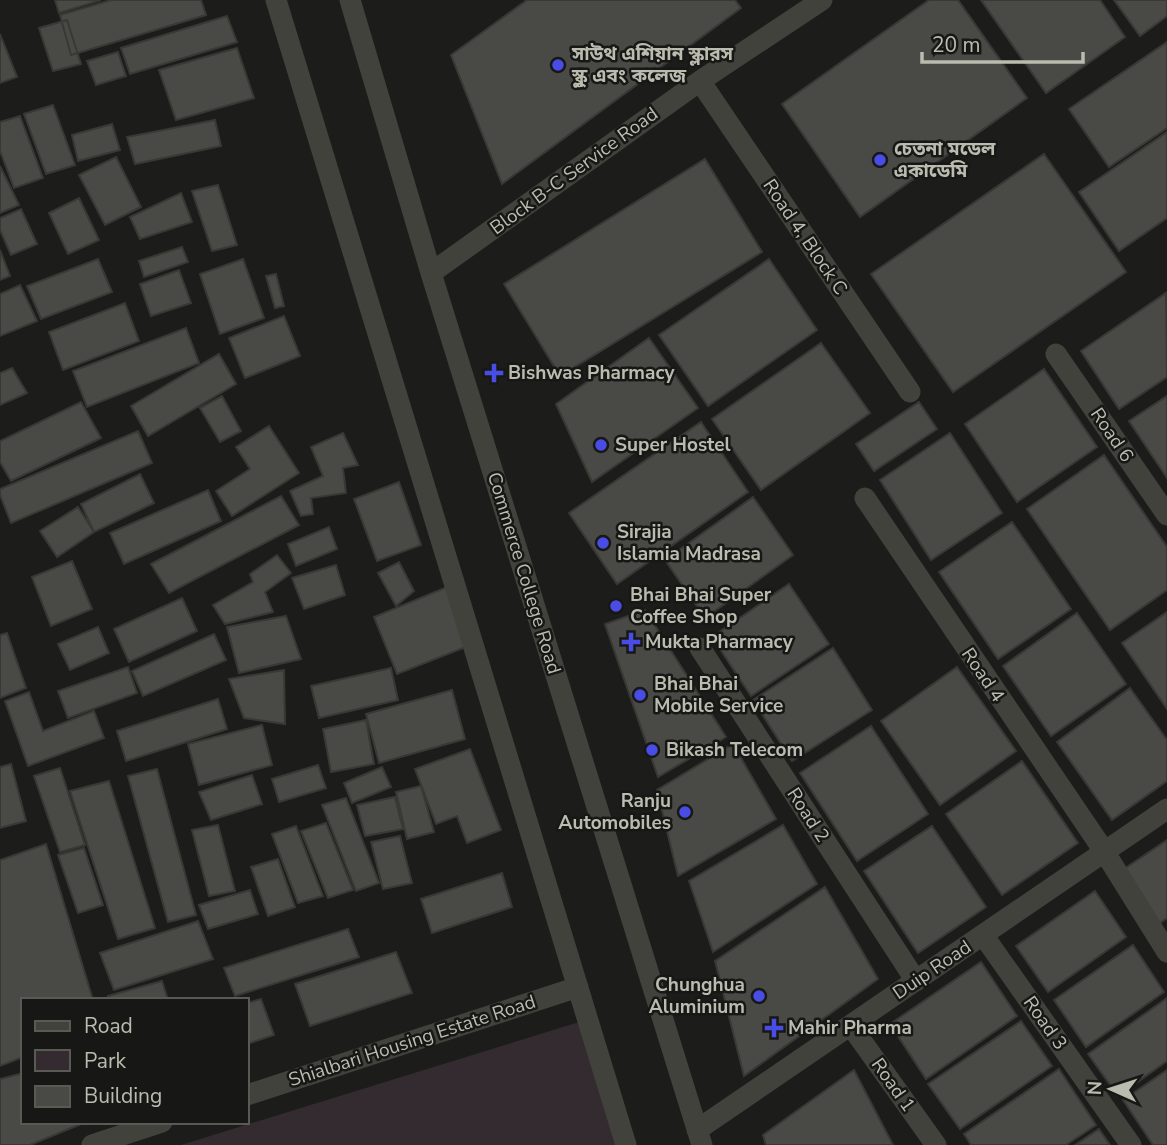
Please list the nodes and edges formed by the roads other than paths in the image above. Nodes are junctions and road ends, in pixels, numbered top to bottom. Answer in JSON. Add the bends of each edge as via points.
{"nodes":[{"id":1,"x":276,"y":0,"type":"edge"},
{"id":2,"x":350,"y":0,"type":"edge"},
{"id":3,"x":822,"y":0,"type":"edge"},
{"id":4,"x":700,"y":81,"type":"junction"},
{"id":5,"x":431,"y":274,"type":"junction"},
{"id":6,"x":1056,"y":354,"type":"dead end"},
{"id":7,"x":910,"y":392,"type":"dead end"},
{"id":8,"x":865,"y":498,"type":"dead end"},
{"id":9,"x":1167,"y":515,"type":"edge"},
{"id":10,"x":700,"y":649,"type":"dead end"},
{"id":11,"x":1167,"y":809,"type":"edge"},
{"id":12,"x":1104,"y":851,"type":"junction"},
{"id":13,"x":983,"y":935,"type":"junction"},
{"id":14,"x":1167,"y":952,"type":"edge"},
{"id":15,"x":916,"y":981,"type":"junction"},
{"id":16,"x":578,"y":987,"type":"junction"},
{"id":17,"x":851,"y":1026,"type":"junction"},
{"id":18,"x":248,"y":1095,"type":"edge"},
{"id":19,"x":156,"y":1124,"type":"edge"},
{"id":20,"x":700,"y":1137,"type":"edge"},
{"id":21,"x":92,"y":1145,"type":"edge"},
{"id":22,"x":626,"y":1145,"type":"edge"},
{"id":23,"x":936,"y":1145,"type":"edge"},
{"id":24,"x":1131,"y":1145,"type":"edge"}],
"edges":[{"from":1,"to":16,"type":"street"},
{"from":2,"to":5,"type":"street","name":"Commerce College Road"},
{"from":3,"to":4,"type":"street","name":"Block B-C Service Road"},
{"from":4,"to":5,"type":"street","name":"Block B-C Service Road"},
{"from":4,"to":7,"type":"street","name":"Road 4, Block C"},
{"from":5,"to":20,"type":"street","name":"Commerce College Road"},
{"from":6,"to":9,"type":"street","name":"Road 6"},
{"from":8,"to":12,"type":"street","name":"Road 4"},
{"from":10,"to":15,"type":"street","name":"Road 2"},
{"from":11,"to":12,"type":"street","name":"Duip Road"},
{"from":12,"to":13,"type":"street","name":"Duip Road"},
{"from":12,"to":14,"type":"street","name":"Road 4"},
{"from":13,"to":15,"type":"street","name":"Duip Road"},
{"from":13,"to":24,"type":"street","name":"Road 3"},
{"from":15,"to":17,"type":"street","name":"Duip Road"},
{"from":16,"to":18,"type":"street","name":"Shialbari Housing Estate Road"},
{"from":16,"to":22,"type":"street"},
{"from":17,"to":20,"type":"street","name":"Duip Road"},
{"from":17,"to":23,"type":"street","name":"Road 1"},
{"from":19,"to":21,"type":"street"}]}
